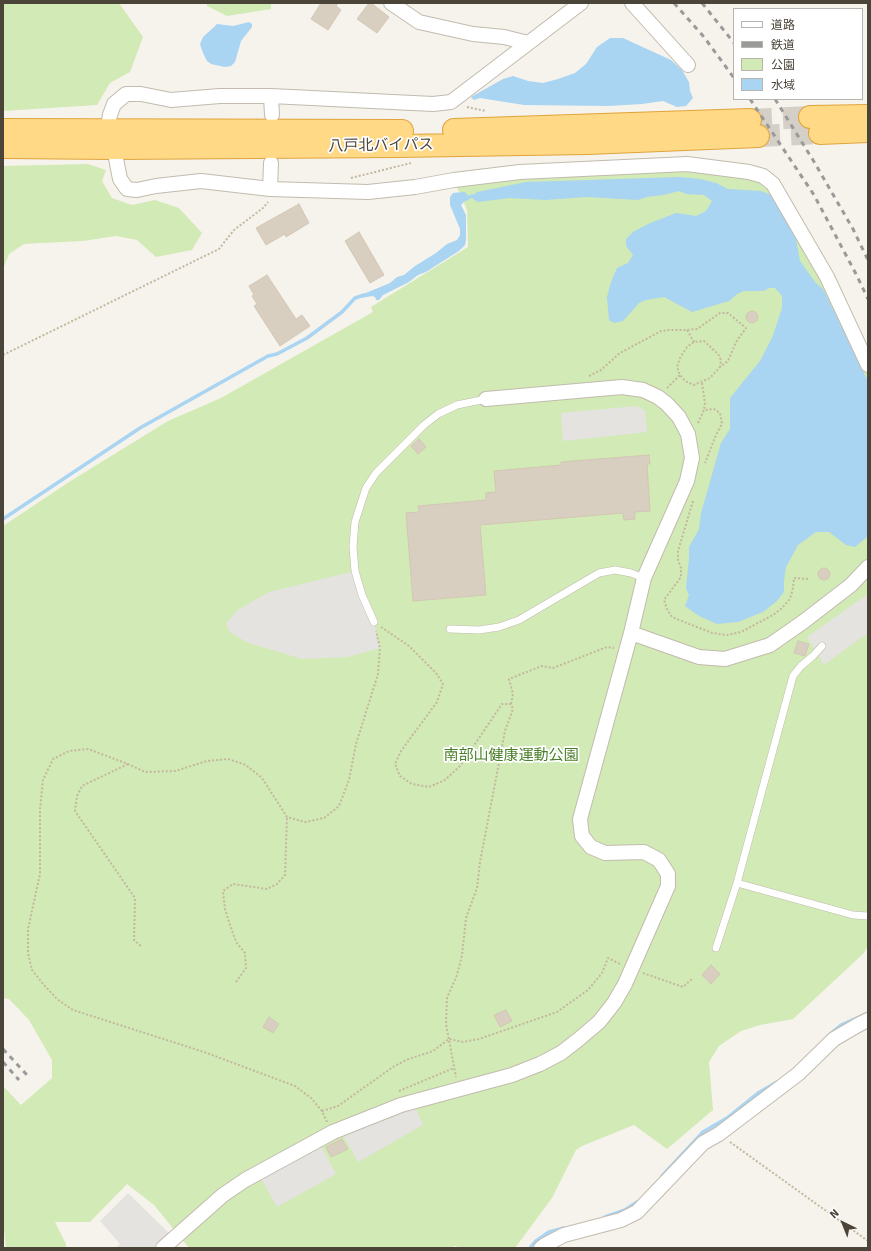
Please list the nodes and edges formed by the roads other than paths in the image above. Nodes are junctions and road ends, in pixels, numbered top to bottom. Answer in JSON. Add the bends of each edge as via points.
{"nodes":[{"id":1,"x":391,"y":3,"type":"edge"},
{"id":2,"x":581,"y":3,"type":"edge"},
{"id":3,"x":632,"y":3,"type":"edge"},
{"id":4,"x":528,"y":43,"type":"junction"},
{"id":5,"x":688,"y":64,"type":"dead end"},
{"id":6,"x":271,"y":96,"type":"junction"},
{"id":7,"x":272,"y":115,"type":"dead end"},
{"id":8,"x":868,"y":116,"type":"edge"},
{"id":9,"x":754,"y":128,"type":"tunnel mouth"},
{"id":10,"x":3,"y":130,"type":"edge"},
{"id":11,"x":868,"y":131,"type":"edge"},
{"id":12,"x":110,"y":140,"type":"junction"},
{"id":13,"x":3,"y":147,"type":"edge"},
{"id":14,"x":271,"y":164,"type":"dead end"},
{"id":15,"x":270,"y":189,"type":"junction"},
{"id":16,"x":868,"y":365,"type":"edge"},
{"id":17,"x":486,"y":399,"type":"joint"},
{"id":18,"x":868,"y":567,"type":"edge"},
{"id":19,"x":644,"y":578,"type":"junction"},
{"id":20,"x":374,"y":622,"type":"road end"},
{"id":21,"x":450,"y":629,"type":"dead end"},
{"id":22,"x":631,"y":633,"type":"junction"},
{"id":23,"x":822,"y":646,"type":"dead end"},
{"id":24,"x":736,"y":883,"type":"junction"},
{"id":25,"x":868,"y":916,"type":"edge"},
{"id":26,"x":716,"y":948,"type":"dead end"},
{"id":27,"x":868,"y":1020,"type":"edge"},
{"id":28,"x":163,"y":1248,"type":"edge"},
{"id":29,"x":541,"y":1248,"type":"edge"}],
"edges":[{"from":1,"to":4,"type":"street","via":[[419,22]]},
{"from":2,"to":4,"type":"street"},
{"from":3,"to":5,"type":"street"},
{"from":4,"to":6,"type":"street","via":[[451,102],[432,104]]},
{"from":6,"to":7,"type":"street"},
{"from":6,"to":12,"type":"street","via":[[220,96],[171,100],[126,94],[114,104],[110,115]]},
{"from":8,"to":11,"type":"highway","via":[[815,125]]},
{"from":9,"to":12,"type":"highway","name":"八戸北バイパス","via":[[429,131]]},
{"from":10,"to":12,"type":"highway","name":"八戸北バイパス"},
{"from":12,"to":13,"type":"highway","name":"八戸北バイパス"},
{"from":12,"to":15,"type":"street","via":[[120,179],[127,189],[137,190],[201,180]]},
{"from":14,"to":15,"type":"street"},
{"from":15,"to":16,"type":"street","via":[[368,192],[520,172],[687,164],[763,176],[773,184],[828,277]]},
{"from":17,"to":19,"type":"street","via":[[622,387],[643,390],[658,397],[679,417],[688,434],[692,458],[687,481]]},
{"from":17,"to":20,"type":"lane","via":[[457,405],[438,414],[376,473],[366,488],[355,522],[353,547],[355,571],[362,596]]},
{"from":18,"to":22,"type":"street","via":[[850,585],[770,645],[725,659],[698,657]]},
{"from":19,"to":21,"type":"lane","via":[[615,570],[599,573],[540,608],[499,627],[479,630]]},
{"from":19,"to":22,"type":"street"},
{"from":22,"to":28,"type":"street","via":[[580,819],[582,836],[591,847],[605,853],[644,852],[659,860],[668,874],[668,886],[632,969],[614,1003],[599,1022],[580,1039],[540,1064],[512,1075],[400,1105],[332,1132],[223,1195]]},
{"from":23,"to":24,"type":"lane","via":[[793,676]]},
{"from":24,"to":25,"type":"lane","via":[[853,915]]},
{"from":24,"to":26,"type":"lane"},
{"from":27,"to":29,"type":"street","via":[[834,1040],[798,1074],[704,1143],[637,1212],[621,1220],[564,1235]]}]}
